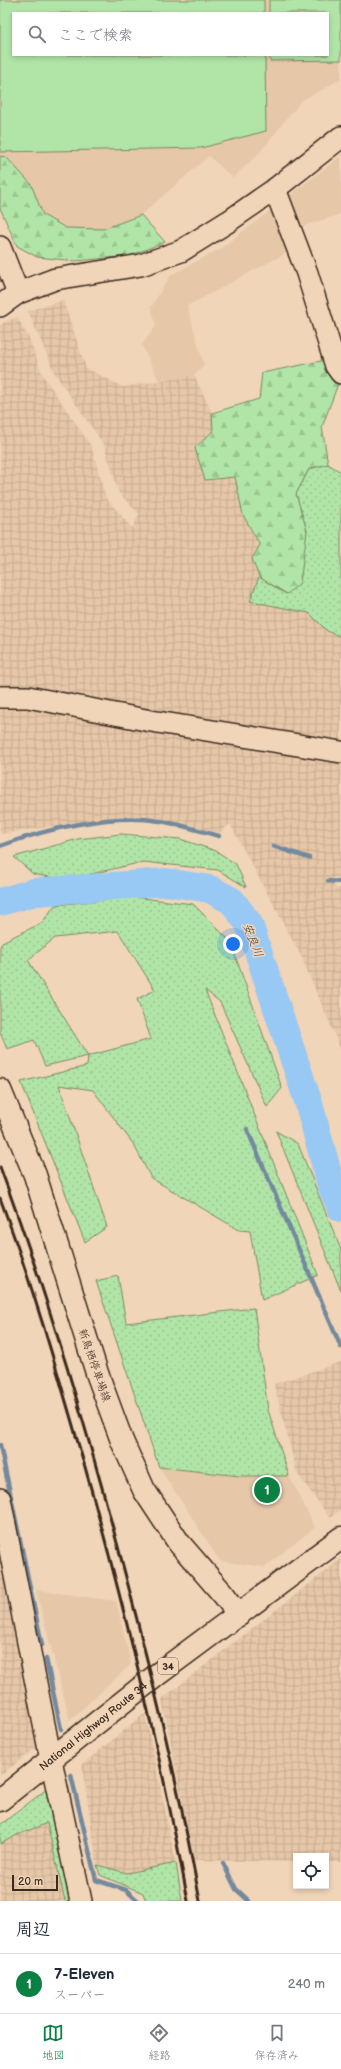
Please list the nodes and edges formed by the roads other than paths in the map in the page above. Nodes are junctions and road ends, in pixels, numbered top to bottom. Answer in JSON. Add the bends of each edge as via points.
{"nodes":[{"id":1,"x":341,"y":137,"type":"edge"},
{"id":2,"x":274,"y":189,"type":"junction"},
{"id":3,"x":0,"y":247,"type":"edge"},
{"id":4,"x":18,"y":293,"type":"junction"},
{"id":5,"x":0,"y":306,"type":"edge"},
{"id":6,"x":341,"y":374,"type":"edge"},
{"id":7,"x":0,"y":697,"type":"edge"},
{"id":8,"x":341,"y":752,"type":"edge"},
{"id":9,"x":0,"y":1090,"type":"edge"},
{"id":10,"x":0,"y":1499,"type":"edge"},
{"id":11,"x":341,"y":1538,"type":"edge"},
{"id":12,"x":239,"y":1615,"type":"junction"},
{"id":13,"x":51,"y":1760,"type":"junction"},
{"id":14,"x":0,"y":1800,"type":"edge"},
{"id":15,"x":81,"y":1901,"type":"edge"}],
"edges":[{"from":1,"to":2,"type":"street"},
{"from":2,"to":4,"type":"street","via":[[181,251],[141,265],[55,279]]},
{"from":2,"to":6,"type":"street","via":[[307,273],[336,366]]},
{"from":3,"to":4,"type":"street"},
{"from":4,"to":5,"type":"street"},
{"from":7,"to":8,"type":"street","via":[[28,697],[151,721]]},
{"from":9,"to":12,"type":"main road","name":"新鳥栖停車場線","via":[[35,1175],[97,1373],[122,1441],[144,1490],[179,1543]]},
{"from":10,"to":13,"type":"street"},
{"from":11,"to":12,"type":"main road","name":"National Highway Route 34","number":"34"},
{"from":12,"to":13,"type":"main road","name":"National Highway Route 34","number":"34","via":[[158,1674]]},
{"from":13,"to":14,"type":"main road","name":"National Highway Route 34","number":"34"},
{"from":13,"to":15,"type":"street"}]}
